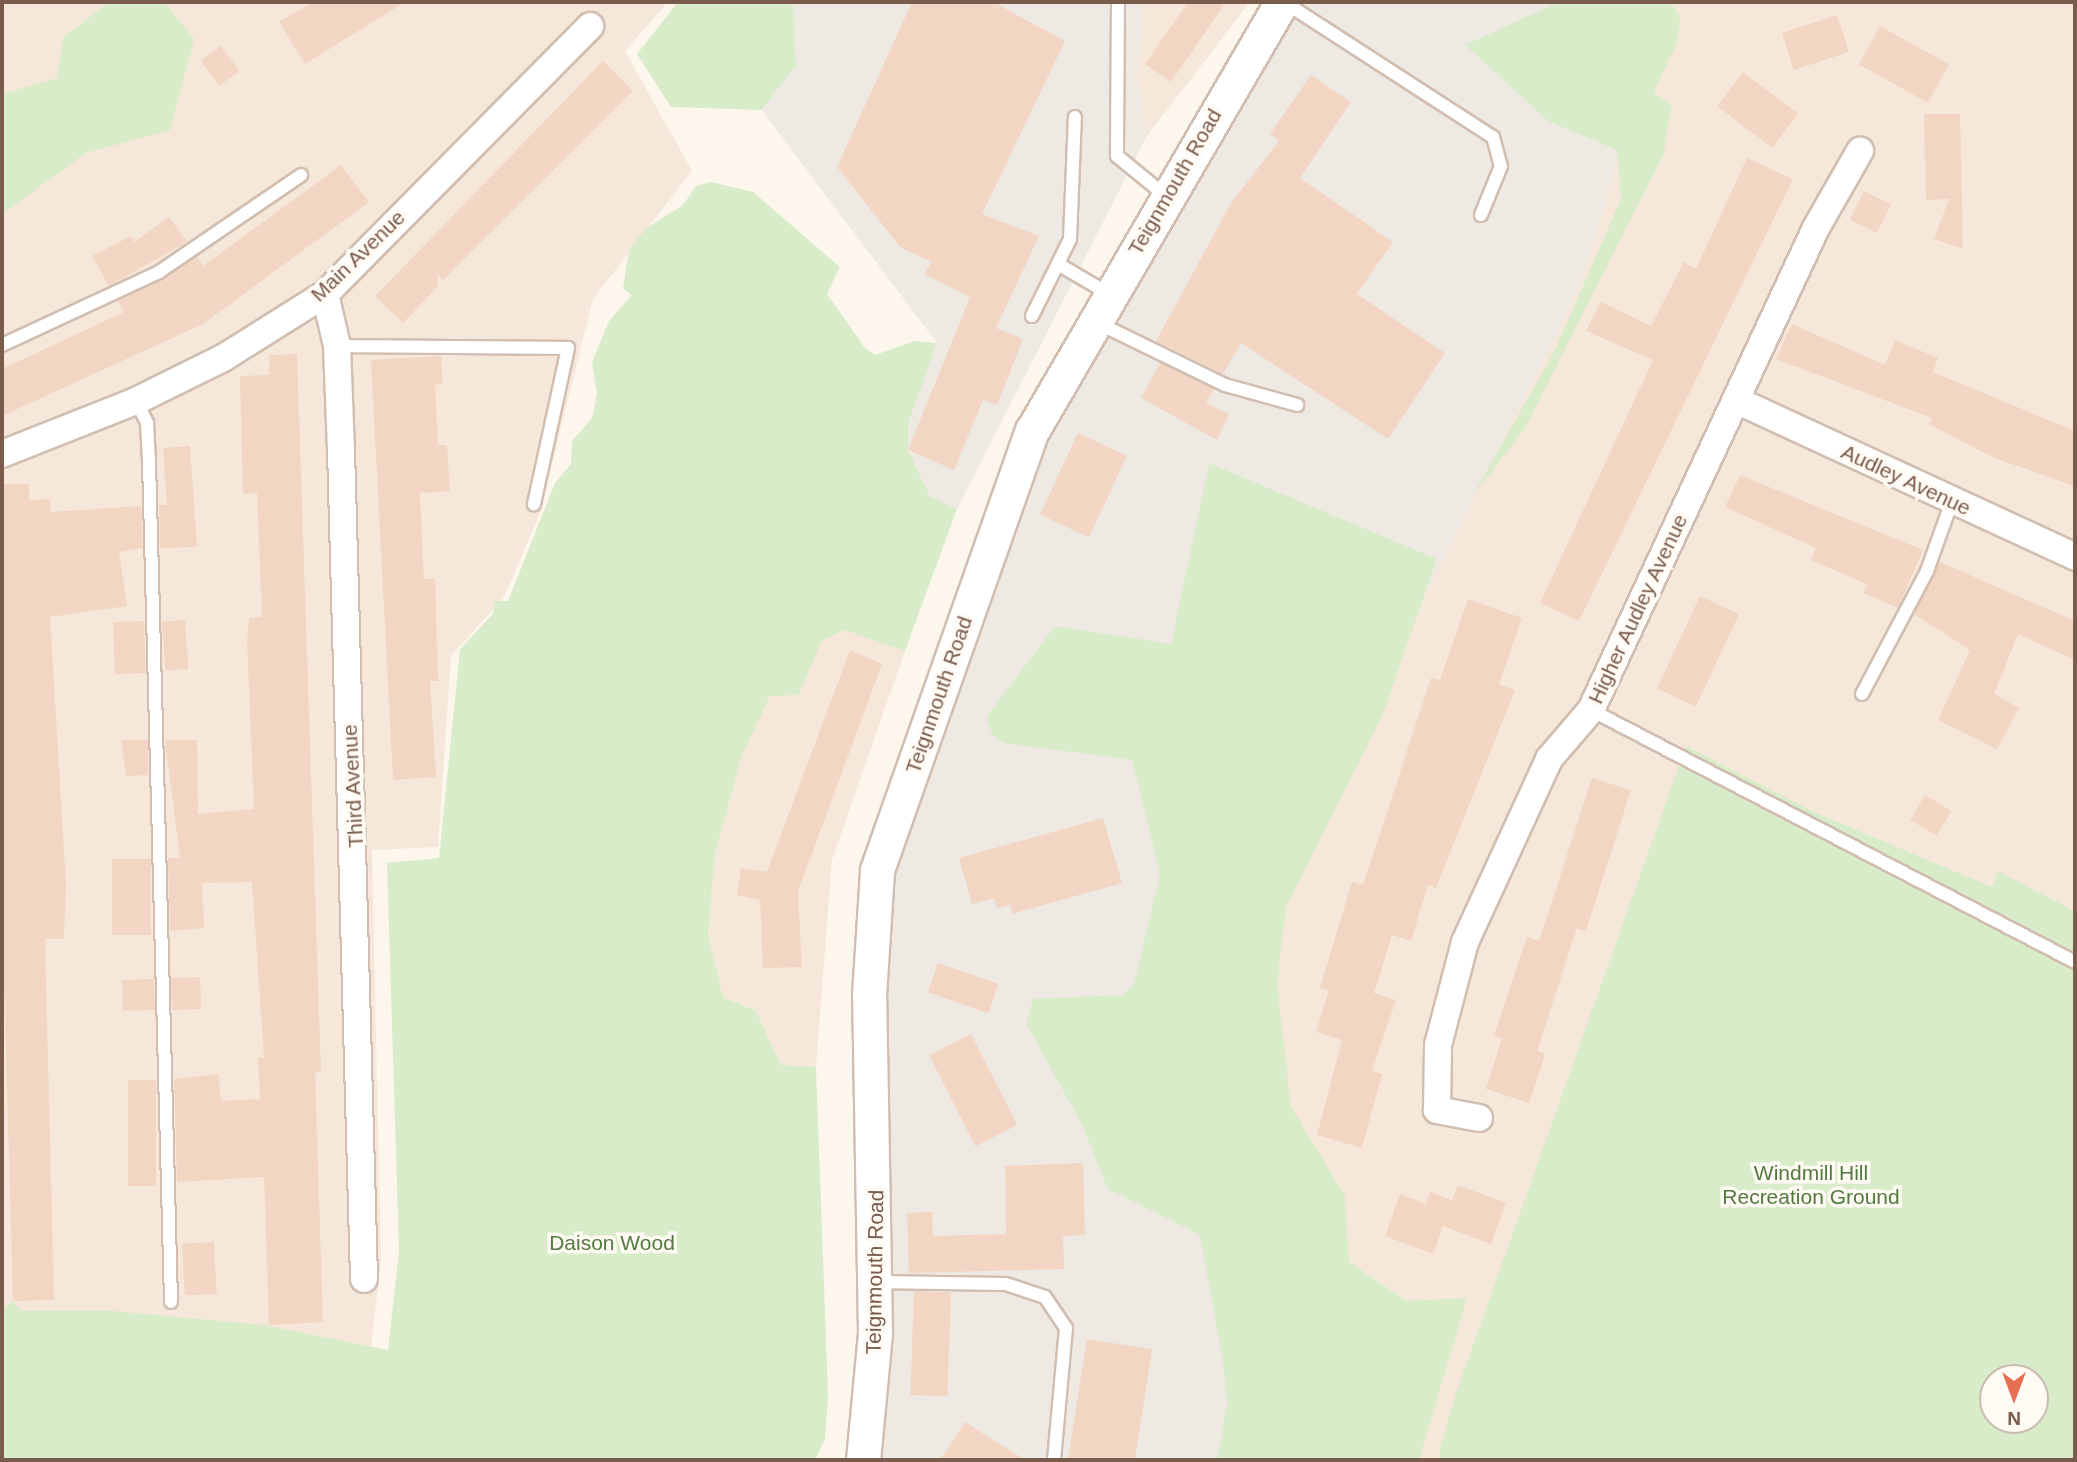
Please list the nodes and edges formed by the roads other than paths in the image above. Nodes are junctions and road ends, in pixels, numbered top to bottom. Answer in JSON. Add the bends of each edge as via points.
{"nodes":[{"id":1,"x":1118,"y":2,"type":"edge"},
{"id":2,"x":1283,"y":2,"type":"edge"},
{"id":3,"x":590,"y":26,"type":"dead end"},
{"id":4,"x":1075,"y":117,"type":"dead end"},
{"id":5,"x":1860,"y":151,"type":"dead end"},
{"id":6,"x":300,"y":175,"type":"dead end"},
{"id":7,"x":1166,"y":196,"type":"junction"},
{"id":8,"x":1481,"y":215,"type":"dead end"},
{"id":9,"x":1058,"y":264,"type":"junction"},
{"id":10,"x":325,"y":294,"type":"junction"},
{"id":11,"x":1102,"y":307,"type":"junction"},
{"id":12,"x":1032,"y":316,"type":"dead end"},
{"id":13,"x":2,"y":345,"type":"edge"},
{"id":14,"x":337,"y":346,"type":"junction"},
{"id":15,"x":136,"y":401,"type":"junction"},
{"id":16,"x":1738,"y":401,"type":"junction"},
{"id":17,"x":1297,"y":405,"type":"dead end"},
{"id":18,"x":2,"y":454,"type":"edge"},
{"id":19,"x":1952,"y":501,"type":"junction"},
{"id":20,"x":534,"y":504,"type":"dead end"},
{"id":21,"x":2075,"y":557,"type":"edge"},
{"id":22,"x":1862,"y":694,"type":"dead end"},
{"id":23,"x":1591,"y":710,"type":"junction"},
{"id":24,"x":2075,"y":962,"type":"edge"},
{"id":25,"x":1479,"y":1118,"type":"dead end"},
{"id":26,"x":364,"y":1279,"type":"dead end"},
{"id":27,"x":876,"y":1282,"type":"junction"},
{"id":28,"x":171,"y":1302,"type":"dead end"},
{"id":29,"x":863,"y":1460,"type":"edge"},
{"id":30,"x":1054,"y":1460,"type":"edge"}],
"edges":[{"from":1,"to":7,"type":"lane","via":[[1117,156]]},
{"from":2,"to":7,"type":"street","name":"Teignmouth Road"},
{"from":2,"to":8,"type":"lane","via":[[1493,137],[1501,166]]},
{"from":3,"to":10,"type":"street","name":"Main Avenue"},
{"from":4,"to":9,"type":"lane","via":[[1070,239]]},
{"from":5,"to":16,"type":"street","name":"Higher Audley Avenue","via":[[1816,228]]},
{"from":6,"to":13,"type":"lane","via":[[159,272]]},
{"from":7,"to":11,"type":"street","name":"Teignmouth Road"},
{"from":9,"to":11,"type":"lane"},
{"from":9,"to":12,"type":"lane"},
{"from":10,"to":14,"type":"street","name":"Third Avenue"},
{"from":10,"to":15,"type":"street","name":"Main Avenue","via":[[223,358]]},
{"from":11,"to":17,"type":"lane","via":[[1224,385]]},
{"from":11,"to":27,"type":"street","name":"Teignmouth Road","via":[[1032,431],[877,870],[869,995]]},
{"from":14,"to":20,"type":"lane","via":[[568,348]]},
{"from":14,"to":26,"type":"street","name":"Third Avenue","via":[[357,867]]},
{"from":15,"to":18,"type":"street","name":"Main Avenue"},
{"from":15,"to":28,"type":"lane","via":[[147,423],[149,461]]},
{"from":16,"to":19,"type":"street","name":"Audley Avenue"},
{"from":16,"to":23,"type":"street","name":"Higher Audley Avenue"},
{"from":19,"to":21,"type":"street","name":"Audley Avenue"},
{"from":19,"to":22,"type":"lane","via":[[1921,583]]},
{"from":23,"to":24,"type":"lane"},
{"from":23,"to":25,"type":"street","name":"Higher Audley Avenue","via":[[1549,759],[1513,829],[1446,1002],[1437,1111]]},
{"from":27,"to":29,"type":"street","name":"Teignmouth Road"},
{"from":27,"to":30,"type":"lane","via":[[1006,1284],[1045,1297],[1066,1328]]}]}
